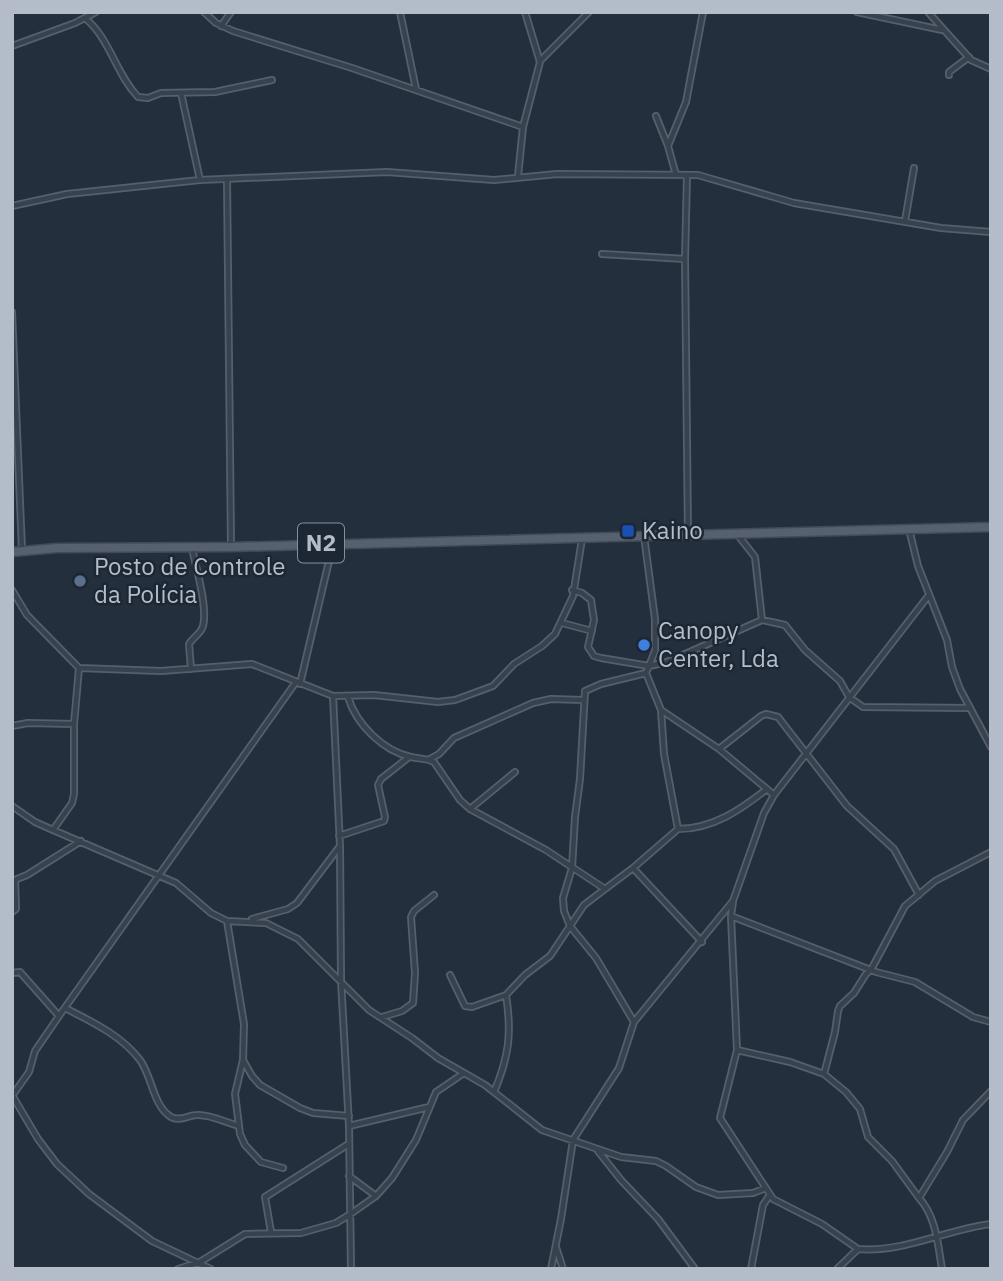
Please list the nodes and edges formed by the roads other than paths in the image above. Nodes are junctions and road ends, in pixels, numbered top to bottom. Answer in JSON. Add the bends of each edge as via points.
{"nodes":[{"id":1,"x":96,"y":12,"type":"edge"},
{"id":2,"x":204,"y":12,"type":"edge"},
{"id":3,"x":231,"y":12,"type":"edge"},
{"id":4,"x":400,"y":12,"type":"edge"},
{"id":5,"x":525,"y":12,"type":"edge"},
{"id":6,"x":589,"y":12,"type":"edge"},
{"id":7,"x":703,"y":12,"type":"edge"},
{"id":8,"x":857,"y":12,"type":"edge"},
{"id":9,"x":928,"y":12,"type":"edge"},
{"id":10,"x":86,"y":19,"type":"junction"},
{"id":11,"x":221,"y":26,"type":"junction"},
{"id":12,"x":942,"y":30,"type":"junction"},
{"id":13,"x":12,"y":46,"type":"edge"},
{"id":14,"x":969,"y":57,"type":"junction"},
{"id":15,"x":540,"y":62,"type":"junction"},
{"id":16,"x":991,"y":69,"type":"edge"},
{"id":17,"x":949,"y":75,"type":"dead end"},
{"id":18,"x":272,"y":80,"type":"dead end"},
{"id":19,"x":417,"y":90,"type":"junction"},
{"id":20,"x":181,"y":93,"type":"junction"},
{"id":21,"x":656,"y":116,"type":"dead end"},
{"id":22,"x":523,"y":127,"type":"junction"},
{"id":23,"x":668,"y":146,"type":"junction"},
{"id":24,"x":914,"y":168,"type":"dead end"},
{"id":25,"x":676,"y":175,"type":"junction"},
{"id":26,"x":687,"y":175,"type":"junction"},
{"id":27,"x":518,"y":176,"type":"junction"},
{"id":28,"x":200,"y":180,"type":"junction"},
{"id":29,"x":227,"y":180,"type":"junction"},
{"id":30,"x":12,"y":206,"type":"edge"},
{"id":31,"x":905,"y":221,"type":"junction"},
{"id":32,"x":991,"y":232,"type":"edge"},
{"id":33,"x":602,"y":254,"type":"dead end"},
{"id":34,"x":685,"y":259,"type":"junction"},
{"id":35,"x":12,"y":312,"type":"edge"},
{"id":36,"x":991,"y":527,"type":"edge"},
{"id":37,"x":909,"y":528,"type":"junction"},
{"id":38,"x":737,"y":534,"type":"junction"},
{"id":39,"x":688,"y":535,"type":"junction"},
{"id":40,"x":644,"y":536,"type":"junction"},
{"id":41,"x":582,"y":538,"type":"junction"},
{"id":42,"x":333,"y":543,"type":"junction"},
{"id":43,"x":231,"y":547,"type":"junction"},
{"id":44,"x":192,"y":548,"type":"junction"},
{"id":45,"x":22,"y":551,"type":"junction"},
{"id":46,"x":12,"y":552,"type":"edge"},
{"id":47,"x":12,"y":590,"type":"edge"},
{"id":48,"x":572,"y":590,"type":"junction"},
{"id":49,"x":929,"y":595,"type":"junction"},
{"id":50,"x":762,"y":620,"type":"junction"},
{"id":51,"x":562,"y":623,"type":"junction"},
{"id":52,"x":592,"y":631,"type":"junction"},
{"id":53,"x":649,"y":666,"type":"junction"},
{"id":54,"x":79,"y":668,"type":"junction"},
{"id":55,"x":191,"y":669,"type":"junction"},
{"id":56,"x":646,"y":673,"type":"junction"},
{"id":57,"x":298,"y":683,"type":"junction"},
{"id":58,"x":333,"y":696,"type":"junction"},
{"id":59,"x":347,"y":696,"type":"junction"},
{"id":60,"x":849,"y":697,"type":"junction"},
{"id":61,"x":584,"y":700,"type":"junction"},
{"id":62,"x":970,"y":708,"type":"junction"},
{"id":63,"x":661,"y":710,"type":"junction"},
{"id":64,"x":74,"y":724,"type":"junction"},
{"id":65,"x":12,"y":726,"type":"edge"},
{"id":66,"x":991,"y":747,"type":"edge"},
{"id":67,"x":719,"y":749,"type":"junction"},
{"id":68,"x":807,"y":754,"type":"junction"},
{"id":69,"x":410,"y":757,"type":"junction"},
{"id":70,"x":429,"y":760,"type":"junction"},
{"id":71,"x":515,"y":772,"type":"dead end"},
{"id":72,"x":767,"y":789,"type":"junction"},
{"id":73,"x":774,"y":794,"type":"junction"},
{"id":74,"x":12,"y":806,"type":"edge"},
{"id":75,"x":470,"y":809,"type":"junction"},
{"id":76,"x":678,"y":829,"type":"junction"},
{"id":77,"x":53,"y":830,"type":"junction"},
{"id":78,"x":339,"y":836,"type":"junction"},
{"id":79,"x":82,"y":841,"type":"junction"},
{"id":80,"x":340,"y":846,"type":"junction"},
{"id":81,"x":991,"y":852,"type":"edge"},
{"id":82,"x":572,"y":868,"type":"junction"},
{"id":83,"x":633,"y":868,"type":"junction"},
{"id":84,"x":159,"y":874,"type":"junction"},
{"id":85,"x":14,"y":881,"type":"edge"},
{"id":86,"x":605,"y":889,"type":"junction"},
{"id":87,"x":434,"y":895,"type":"dead end"},
{"id":88,"x":919,"y":895,"type":"junction"},
{"id":89,"x":733,"y":901,"type":"junction"},
{"id":90,"x":12,"y":912,"type":"edge"},
{"id":91,"x":731,"y":916,"type":"junction"},
{"id":92,"x":227,"y":920,"type":"junction"},
{"id":93,"x":248,"y":920,"type":"junction"},
{"id":94,"x":570,"y":926,"type":"junction"},
{"id":95,"x":702,"y":942,"type":"junction"},
{"id":96,"x":871,"y":970,"type":"junction"},
{"id":97,"x":12,"y":973,"type":"edge"},
{"id":98,"x":450,"y":975,"type":"dead end"},
{"id":99,"x":341,"y":980,"type":"junction"},
{"id":100,"x":506,"y":995,"type":"junction"},
{"id":101,"x":65,"y":1008,"type":"junction"},
{"id":102,"x":59,"y":1016,"type":"junction"},
{"id":103,"x":381,"y":1017,"type":"junction"},
{"id":104,"x":991,"y":1022,"type":"edge"},
{"id":105,"x":634,"y":1023,"type":"junction"},
{"id":106,"x":737,"y":1050,"type":"junction"},
{"id":107,"x":243,"y":1060,"type":"junction"},
{"id":108,"x":464,"y":1073,"type":"junction"},
{"id":109,"x":824,"y":1074,"type":"junction"},
{"id":110,"x":991,"y":1091,"type":"edge"},
{"id":111,"x":494,"y":1092,"type":"junction"},
{"id":112,"x":12,"y":1096,"type":"edge"},
{"id":113,"x":429,"y":1107,"type":"junction"},
{"id":114,"x":348,"y":1116,"type":"junction"},
{"id":115,"x":239,"y":1126,"type":"junction"},
{"id":116,"x":349,"y":1126,"type":"junction"},
{"id":117,"x":573,"y":1140,"type":"junction"},
{"id":118,"x":348,"y":1145,"type":"junction"},
{"id":119,"x":597,"y":1150,"type":"junction"},
{"id":120,"x":283,"y":1168,"type":"dead end"},
{"id":121,"x":349,"y":1176,"type":"junction"},
{"id":122,"x":766,"y":1188,"type":"junction"},
{"id":123,"x":376,"y":1195,"type":"junction"},
{"id":124,"x":769,"y":1195,"type":"junction"},
{"id":125,"x":919,"y":1198,"type":"junction"},
{"id":126,"x":349,"y":1215,"type":"junction"},
{"id":127,"x":991,"y":1224,"type":"edge"},
{"id":128,"x":271,"y":1232,"type":"junction"},
{"id":129,"x":937,"y":1238,"type":"junction"},
{"id":130,"x":555,"y":1247,"type":"junction"},
{"id":131,"x":858,"y":1250,"type":"junction"},
{"id":132,"x":200,"y":1262,"type":"junction"},
{"id":133,"x":178,"y":1269,"type":"edge"},
{"id":134,"x":211,"y":1269,"type":"edge"},
{"id":135,"x":351,"y":1269,"type":"edge"},
{"id":136,"x":551,"y":1269,"type":"edge"},
{"id":137,"x":563,"y":1269,"type":"edge"},
{"id":138,"x":695,"y":1269,"type":"edge"},
{"id":139,"x":751,"y":1269,"type":"edge"},
{"id":140,"x":837,"y":1269,"type":"edge"},
{"id":141,"x":942,"y":1269,"type":"edge"}],
"edges":[{"from":1,"to":10,"type":"street"},
{"from":2,"to":11,"type":"street"},
{"from":3,"to":11,"type":"street"},
{"from":4,"to":19,"type":"street"},
{"from":5,"to":15,"type":"street"},
{"from":6,"to":15,"type":"street"},
{"from":7,"to":23,"type":"street","via":[[686,102]]},
{"from":8,"to":12,"type":"street"},
{"from":9,"to":12,"type":"street"},
{"from":10,"to":13,"type":"street"},
{"from":10,"to":20,"type":"street","via":[[138,97]]},
{"from":11,"to":19,"type":"street"},
{"from":12,"to":14,"type":"street"},
{"from":14,"to":16,"type":"street"},
{"from":14,"to":17,"type":"street"},
{"from":15,"to":22,"type":"street"},
{"from":18,"to":20,"type":"street","via":[[222,91]]},
{"from":19,"to":22,"type":"street"},
{"from":20,"to":28,"type":"street"},
{"from":21,"to":23,"type":"street"},
{"from":22,"to":27,"type":"street"},
{"from":23,"to":25,"type":"street"},
{"from":24,"to":31,"type":"street"},
{"from":25,"to":26,"type":"street"},
{"from":25,"to":27,"type":"street"},
{"from":26,"to":31,"type":"street","via":[[718,179],[775,199]]},
{"from":26,"to":34,"type":"street"},
{"from":27,"to":29,"type":"street","via":[[483,180],[387,172]]},
{"from":28,"to":29,"type":"street"},
{"from":28,"to":30,"type":"street","via":[[67,194]]},
{"from":29,"to":43,"type":"street"},
{"from":31,"to":32,"type":"street"},
{"from":33,"to":34,"type":"street"},
{"from":34,"to":39,"type":"street"},
{"from":35,"to":45,"type":"street"},
{"from":36,"to":37,"type":"main road","number":"N2"},
{"from":37,"to":38,"type":"main road","number":"N2"},
{"from":37,"to":49,"type":"street"},
{"from":38,"to":39,"type":"main road","number":"N2"},
{"from":38,"to":50,"type":"street","via":[[755,557]]},
{"from":39,"to":40,"type":"main road","number":"N2"},
{"from":40,"to":41,"type":"main road","number":"N2"},
{"from":40,"to":53,"type":"street","via":[[655,619],[655,651]]},
{"from":41,"to":42,"type":"main road","number":"N2"},
{"from":41,"to":48,"type":"street"},
{"from":42,"to":43,"type":"main road","number":"N2"},
{"from":42,"to":57,"type":"street"},
{"from":43,"to":44,"type":"main road","number":"N2"},
{"from":44,"to":45,"type":"main road","number":"N2"},
{"from":44,"to":55,"type":"street","via":[[203,624],[189,644]]},
{"from":45,"to":46,"type":"main road","number":"N2"},
{"from":47,"to":54,"type":"street","via":[[27,615]]},
{"from":48,"to":51,"type":"street"},
{"from":48,"to":52,"type":"street","via":[[591,600]]},
{"from":49,"to":60,"type":"street"},
{"from":49,"to":62,"type":"street","via":[[947,640],[951,667]]},
{"from":50,"to":53,"type":"street"},
{"from":50,"to":60,"type":"street","via":[[785,625],[840,681]]},
{"from":51,"to":52,"type":"street"},
{"from":51,"to":59,"type":"street","via":[[549,640],[480,692],[438,702]]},
{"from":52,"to":53,"type":"street","via":[[588,647],[594,656]]},
{"from":53,"to":56,"type":"street"},
{"from":54,"to":55,"type":"street"},
{"from":54,"to":64,"type":"street"},
{"from":55,"to":57,"type":"street","via":[[252,664]]},
{"from":56,"to":61,"type":"street","via":[[601,684],[585,691]]},
{"from":56,"to":63,"type":"street"},
{"from":57,"to":58,"type":"street"},
{"from":57,"to":84,"type":"street"},
{"from":58,"to":59,"type":"street"},
{"from":58,"to":78,"type":"street"},
{"from":59,"to":69,"type":"street","via":[[364,728]]},
{"from":60,"to":62,"type":"street","via":[[868,708]]},
{"from":60,"to":68,"type":"street"},
{"from":61,"to":70,"type":"street","via":[[533,703],[454,738]]},
{"from":61,"to":82,"type":"street"},
{"from":62,"to":66,"type":"street"},
{"from":63,"to":67,"type":"street"},
{"from":63,"to":76,"type":"street"},
{"from":64,"to":65,"type":"street"},
{"from":64,"to":77,"type":"street","via":[[74,794]]},
{"from":67,"to":68,"type":"street","via":[[766,714],[778,717]]},
{"from":67,"to":72,"type":"street"},
{"from":68,"to":73,"type":"street"},
{"from":68,"to":88,"type":"street","via":[[854,814],[894,849]]},
{"from":69,"to":70,"type":"street"},
{"from":69,"to":78,"type":"street","via":[[378,785],[384,821]]},
{"from":70,"to":75,"type":"street"},
{"from":71,"to":75,"type":"street"},
{"from":72,"to":73,"type":"street"},
{"from":72,"to":76,"type":"street","via":[[712,824]]},
{"from":73,"to":89,"type":"street"},
{"from":74,"to":77,"type":"street"},
{"from":75,"to":82,"type":"street"},
{"from":76,"to":83,"type":"street"},
{"from":77,"to":79,"type":"street"},
{"from":78,"to":80,"type":"street"},
{"from":79,"to":84,"type":"street"},
{"from":79,"to":85,"type":"street"},
{"from":80,"to":93,"type":"street","via":[[293,906]]},
{"from":80,"to":99,"type":"street"},
{"from":81,"to":88,"type":"street"},
{"from":82,"to":86,"type":"street"},
{"from":82,"to":94,"type":"street","via":[[563,898]]},
{"from":83,"to":86,"type":"street"},
{"from":83,"to":95,"type":"street"},
{"from":84,"to":92,"type":"street"},
{"from":84,"to":101,"type":"street"},
{"from":85,"to":90,"type":"street","via":[[16,909]]},
{"from":86,"to":94,"type":"street","via":[[584,905]]},
{"from":87,"to":103,"type":"street","via":[[411,917],[413,1003]]},
{"from":88,"to":96,"type":"street","via":[[901,912]]},
{"from":89,"to":91,"type":"street"},
{"from":89,"to":95,"type":"street"},
{"from":91,"to":96,"type":"street"},
{"from":91,"to":106,"type":"street"},
{"from":92,"to":93,"type":"street"},
{"from":92,"to":107,"type":"street","via":[[244,1024]]},
{"from":93,"to":99,"type":"street","via":[[275,925],[299,939]]},
{"from":94,"to":100,"type":"street","via":[[550,956]]},
{"from":94,"to":105,"type":"street","via":[[596,958]]},
{"from":95,"to":105,"type":"street"},
{"from":96,"to":104,"type":"street","via":[[915,982],[973,1017]]},
{"from":96,"to":109,"type":"street","via":[[838,1011]]},
{"from":97,"to":102,"type":"street","via":[[20,972]]},
{"from":98,"to":100,"type":"street","via":[[466,1006]]},
{"from":99,"to":103,"type":"street"},
{"from":99,"to":114,"type":"street"},
{"from":100,"to":111,"type":"street","via":[[509,1050]]},
{"from":101,"to":102,"type":"street"},
{"from":101,"to":115,"type":"street","via":[[105,1029],[134,1052],[171,1117],[201,1114]]},
{"from":102,"to":112,"type":"street"},
{"from":103,"to":108,"type":"street"},
{"from":105,"to":117,"type":"street","via":[[614,1080]]},
{"from":106,"to":109,"type":"street"},
{"from":106,"to":122,"type":"street","via":[[720,1118]]},
{"from":107,"to":114,"type":"street","via":[[260,1085],[286,1101],[313,1113]]},
{"from":107,"to":115,"type":"street","via":[[236,1085]]},
{"from":108,"to":111,"type":"street"},
{"from":108,"to":113,"type":"street","via":[[442,1087]]},
{"from":109,"to":125,"type":"street","via":[[856,1103],[868,1137]]},
{"from":110,"to":125,"type":"street","via":[[963,1120]]},
{"from":111,"to":117,"type":"street","via":[[542,1130]]},
{"from":112,"to":132,"type":"street","via":[[57,1164],[89,1194],[152,1241]]},
{"from":113,"to":116,"type":"street"},
{"from":113,"to":123,"type":"street","via":[[406,1158]]},
{"from":114,"to":116,"type":"street"},
{"from":115,"to":120,"type":"street","via":[[245,1145],[261,1162]]},
{"from":116,"to":118,"type":"street"},
{"from":117,"to":119,"type":"street"},
{"from":117,"to":130,"type":"street"},
{"from":118,"to":121,"type":"street"},
{"from":118,"to":128,"type":"street","via":[[265,1197]]},
{"from":119,"to":122,"type":"street","via":[[656,1161],[696,1188],[718,1195]]},
{"from":119,"to":138,"type":"street"},
{"from":121,"to":123,"type":"street"},
{"from":121,"to":126,"type":"street"},
{"from":122,"to":124,"type":"street"},
{"from":123,"to":126,"type":"street"},
{"from":124,"to":131,"type":"street"},
{"from":124,"to":139,"type":"street"},
{"from":125,"to":129,"type":"street"},
{"from":126,"to":128,"type":"street","via":[[316,1230]]},
{"from":126,"to":135,"type":"street"},
{"from":127,"to":129,"type":"street"},
{"from":128,"to":132,"type":"street","via":[[245,1234]]},
{"from":129,"to":131,"type":"street"},
{"from":129,"to":141,"type":"street"},
{"from":130,"to":136,"type":"street"},
{"from":130,"to":137,"type":"street"},
{"from":131,"to":140,"type":"street"},
{"from":132,"to":133,"type":"street"},
{"from":132,"to":134,"type":"street"}]}
